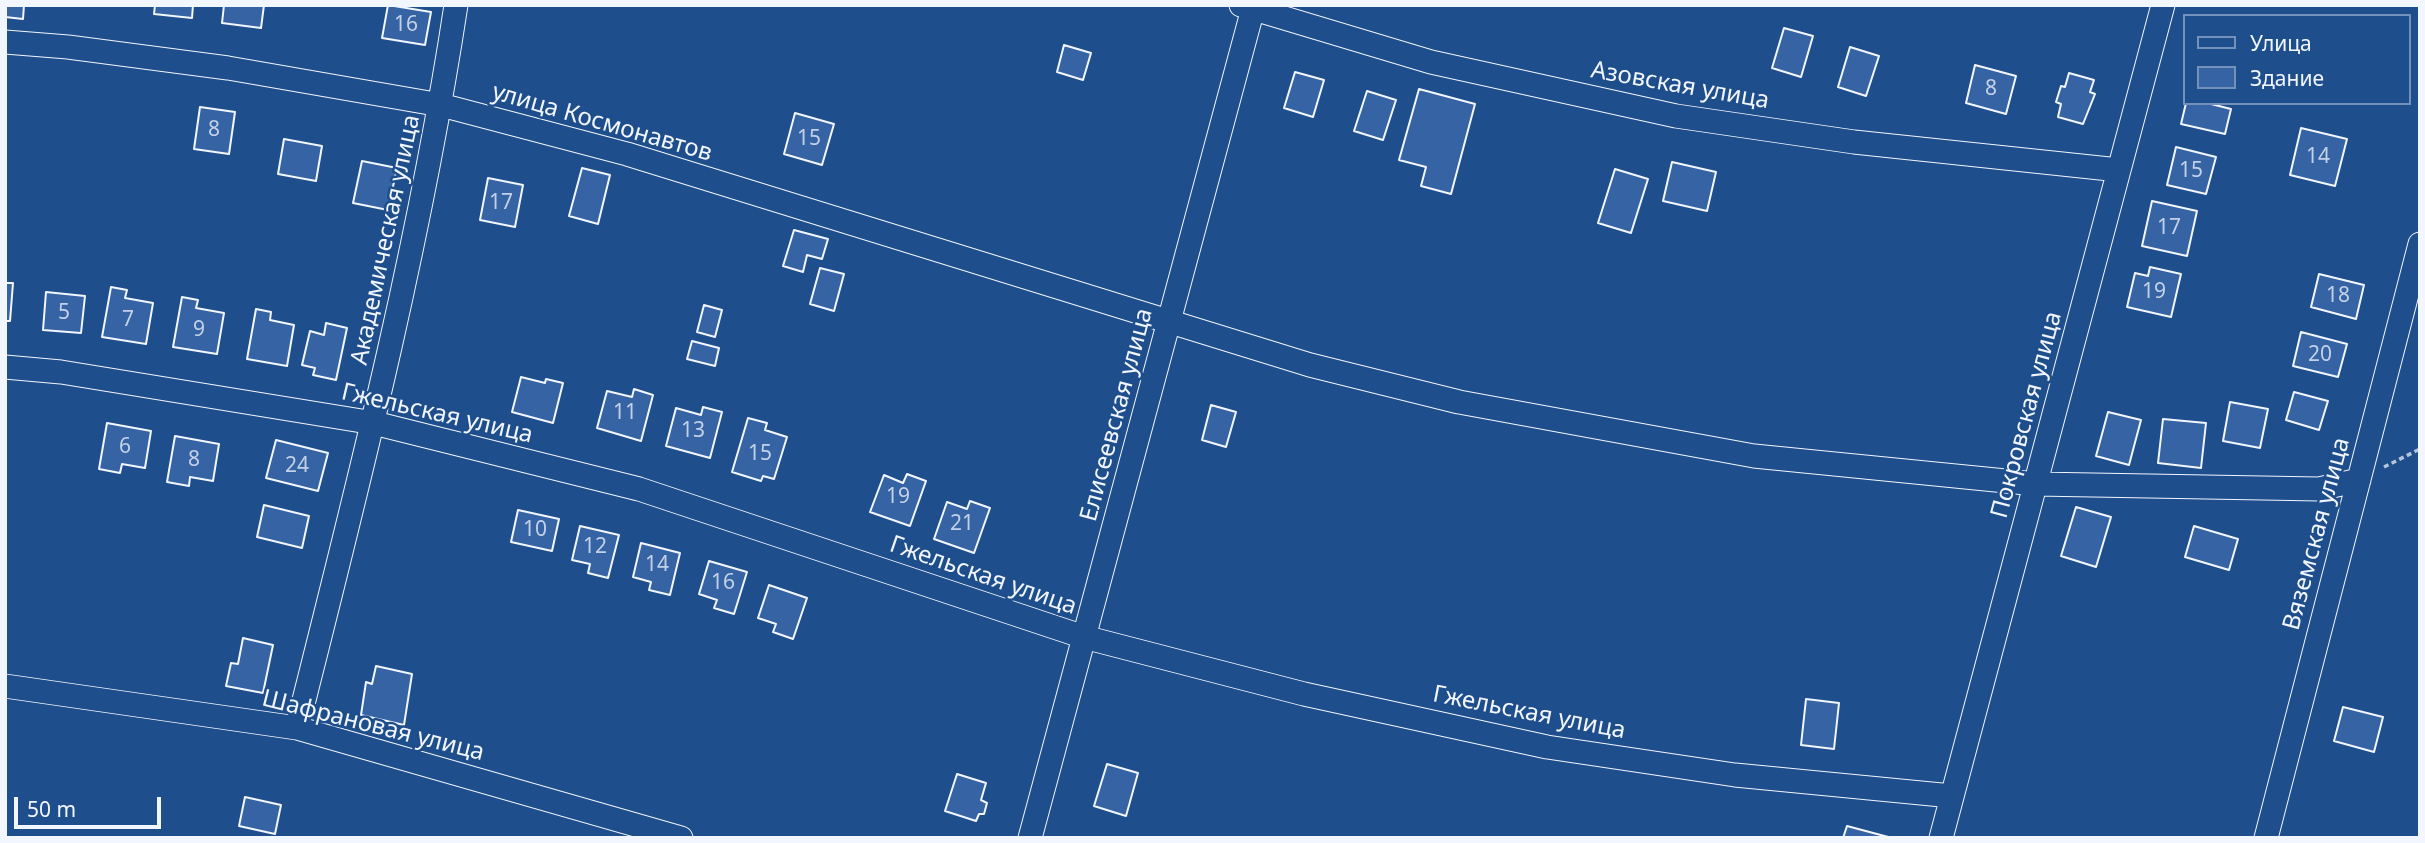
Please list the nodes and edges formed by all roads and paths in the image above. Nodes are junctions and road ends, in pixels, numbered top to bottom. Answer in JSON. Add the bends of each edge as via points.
{"nodes":[{"id":1,"x":456,"y":5,"type":"edge"},
{"id":2,"x":2163,"y":5,"type":"edge"},
{"id":3,"x":1249,"y":7,"type":"edge"},
{"id":4,"x":5,"y":43,"type":"edge"},
{"id":5,"x":441,"y":106,"type":"junction"},
{"id":6,"x":2119,"y":170,"type":"junction"},
{"id":7,"x":2420,"y":244,"type":"edge"},
{"id":8,"x":1168,"y":323,"type":"junction"},
{"id":9,"x":5,"y":366,"type":"edge"},
{"id":10,"x":374,"y":423,"type":"junction"},
{"id":11,"x":2420,"y":449,"type":"edge"},
{"id":12,"x":2358,"y":480,"type":"junction"},
{"id":13,"x":2036,"y":484,"type":"junction"},
{"id":14,"x":1084,"y":637,"type":"junction"},
{"id":15,"x":5,"y":686,"type":"edge"},
{"id":16,"x":297,"y":728,"type":"junction"},
{"id":17,"x":1952,"y":796,"type":"junction"},
{"id":18,"x":681,"y":838,"type":"edge"},
{"id":19,"x":1030,"y":838,"type":"edge"},
{"id":20,"x":1941,"y":838,"type":"edge"},
{"id":21,"x":2266,"y":838,"type":"edge"}],
"edges":[{"from":1,"to":5,"type":"street","name":"Академическая улица"},
{"from":2,"to":6,"type":"street","name":"Покровская улица"},
{"from":3,"to":6,"type":"street","name":"Азовская улица","via":[[1431,62],[1676,116],[1854,142]]},
{"from":3,"to":8,"type":"street","name":"Елисеевская улица"},
{"from":4,"to":5,"type":"street","name":"улица Космонавтов","via":[[228,68]]},
{"from":5,"to":8,"type":"street","name":"улица Космонавтов","via":[[626,154]]},
{"from":5,"to":10,"type":"street","name":"Академическая улица"},
{"from":6,"to":13,"type":"street","name":"Покровская улица"},
{"from":7,"to":12,"type":"street","name":"Вяземская улица"},
{"from":8,"to":13,"type":"street","name":"улица Космонавтов","via":[[1459,402],[1754,456]]},
{"from":8,"to":14,"type":"street","name":"Елисеевская улица"},
{"from":9,"to":10,"type":"street","name":"Гжельская улица"},
{"from":10,"to":14,"type":"street","name":"Гжельская улица","via":[[639,489]]},
{"from":10,"to":16,"type":"street","name":"Академическая улица"},
{"from":11,"to":12,"type":"path"},
{"from":12,"to":13,"type":"street","name":"улица Космонавтов","via":[[2319,489]]},
{"from":12,"to":21,"type":"street","name":"Вяземская улица"},
{"from":13,"to":17,"type":"street","name":"Покровская улица"},
{"from":14,"to":17,"type":"street","name":"Гжельская улица","via":[[1304,694],[1547,747],[1735,775]]},
{"from":14,"to":19,"type":"street","name":"Елисеевская улица"},
{"from":15,"to":16,"type":"street","name":"Шафрановая улица"},
{"from":16,"to":18,"type":"street","name":"Шафрановая улица"},
{"from":17,"to":20,"type":"street","name":"Покровская улица"}]}
